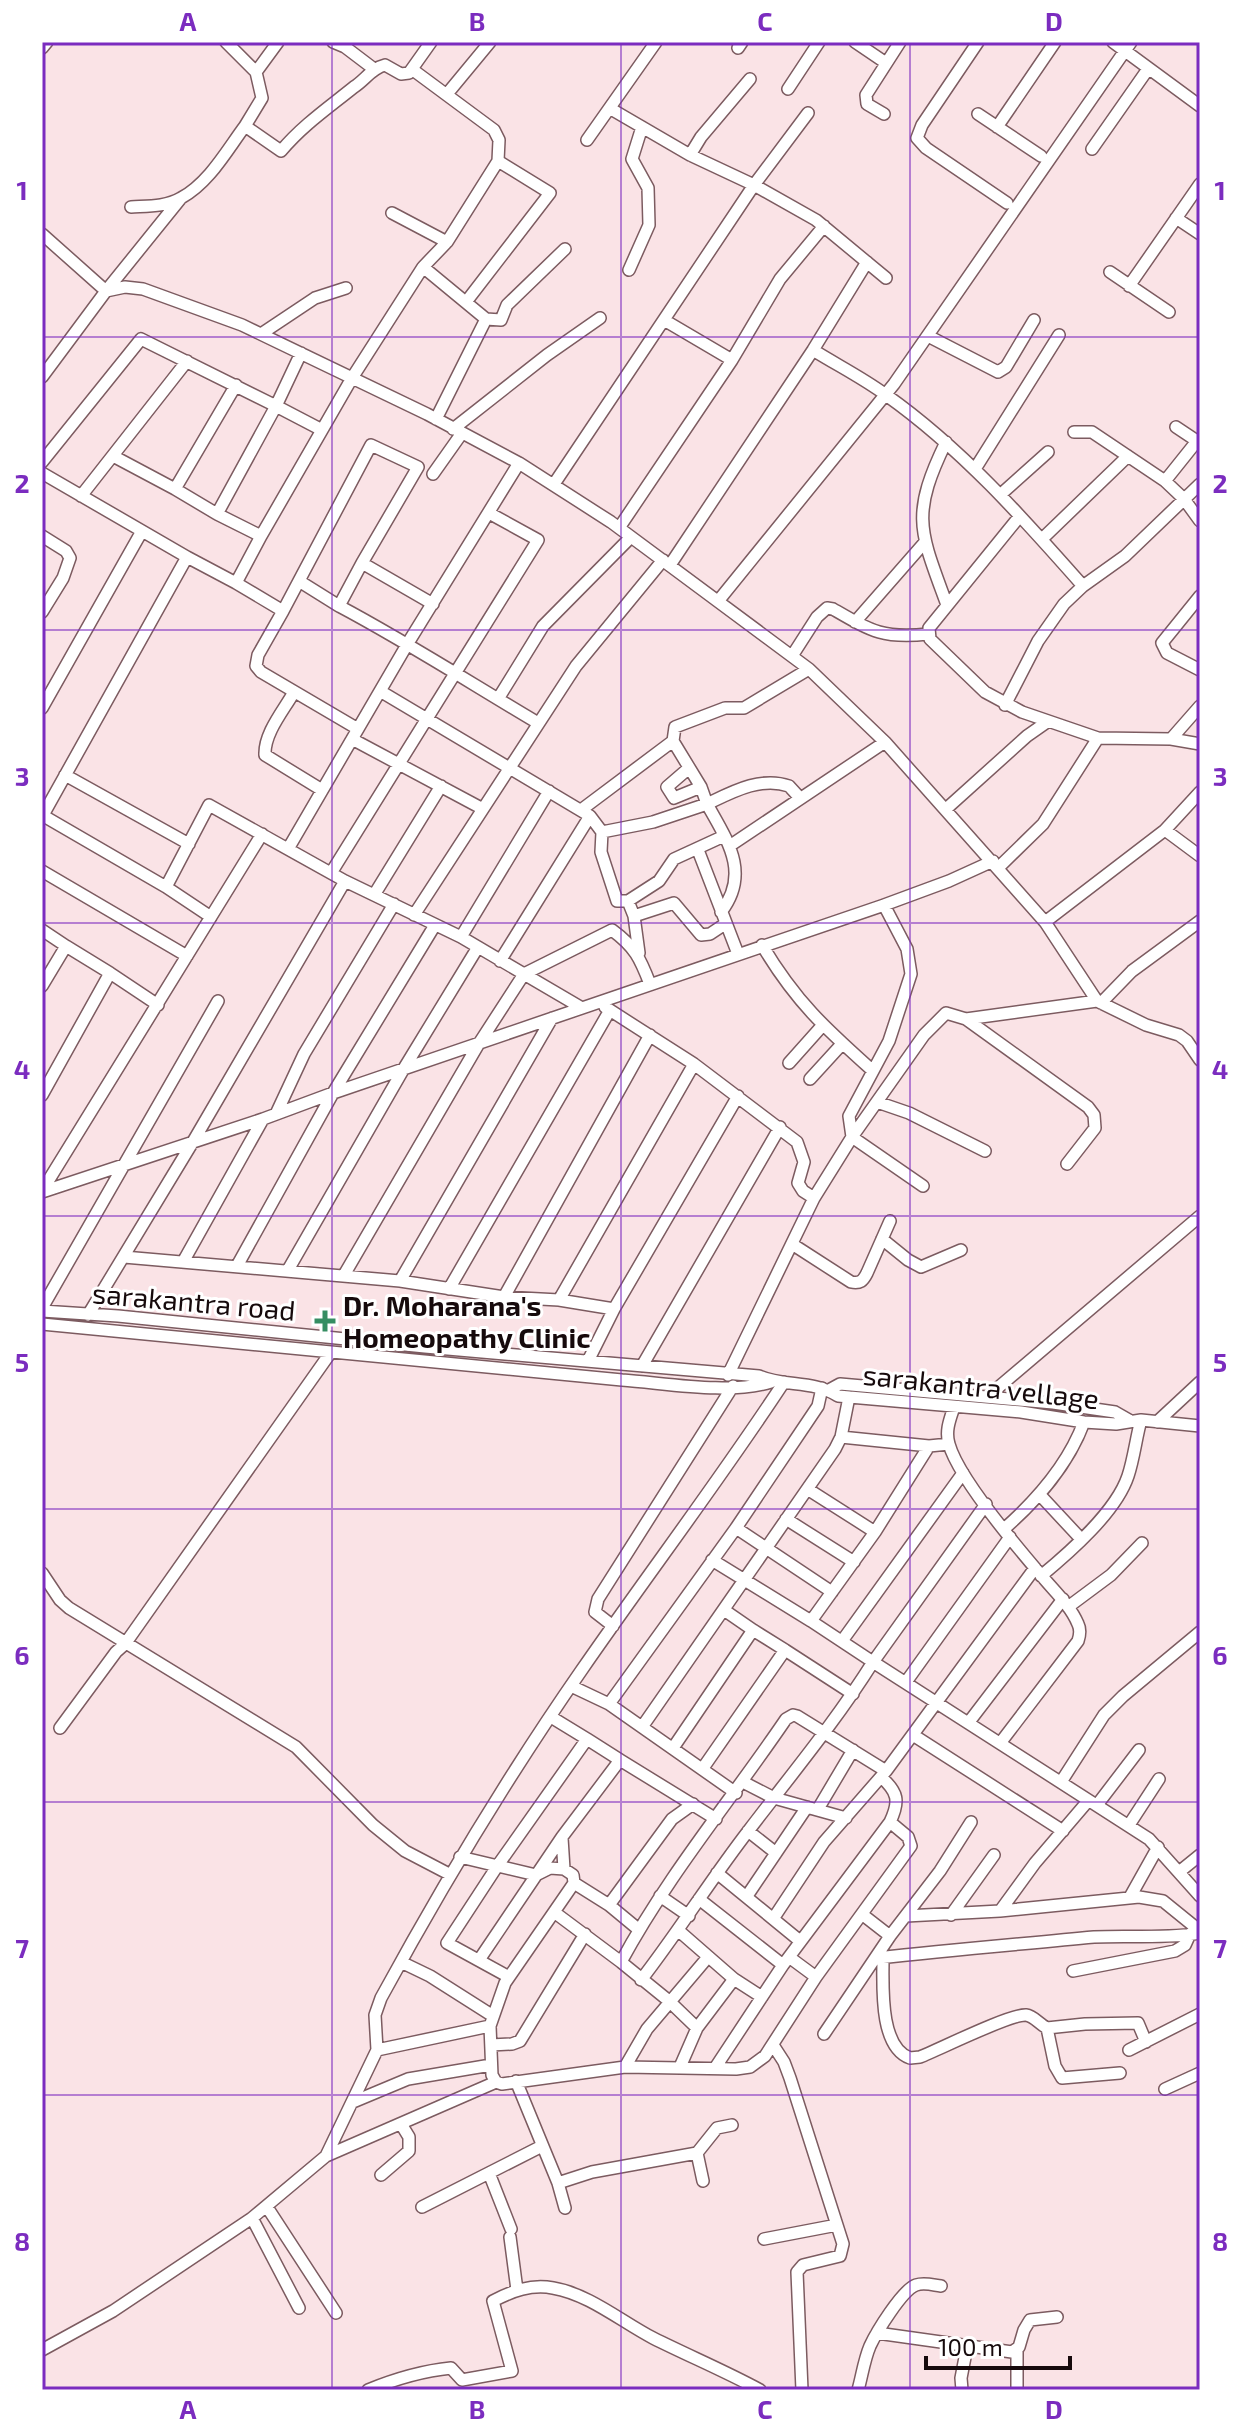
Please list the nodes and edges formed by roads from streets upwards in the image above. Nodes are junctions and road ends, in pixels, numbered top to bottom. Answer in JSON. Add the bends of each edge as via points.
{"nodes":[{"id":1,"x":47,"y":42,"type":"edge"},
{"id":2,"x":226,"y":42,"type":"edge"},
{"id":3,"x":278,"y":42,"type":"edge"},
{"id":4,"x":333,"y":42,"type":"edge"},
{"id":5,"x":431,"y":42,"type":"edge"},
{"id":6,"x":490,"y":42,"type":"edge"},
{"id":7,"x":656,"y":42,"type":"edge"},
{"id":8,"x":819,"y":42,"type":"edge"},
{"id":9,"x":855,"y":42,"type":"edge"},
{"id":10,"x":900,"y":42,"type":"edge"},
{"id":11,"x":978,"y":42,"type":"edge"},
{"id":12,"x":1055,"y":42,"type":"edge"},
{"id":13,"x":1113,"y":42,"type":"edge"},
{"id":14,"x":1128,"y":47,"type":"edge"},
{"id":15,"x":42,"y":48,"type":"edge"},
{"id":16,"x":886,"y":63,"type":"junction"},
{"id":17,"x":374,"y":69,"type":"junction"},
{"id":18,"x":1148,"y":69,"type":"junction"},
{"id":19,"x":413,"y":70,"type":"junction"},
{"id":20,"x":256,"y":72,"type":"junction"},
{"id":21,"x":750,"y":79,"type":"dead end"},
{"id":22,"x":1200,"y":88,"type":"edge"},
{"id":23,"x":788,"y":89,"type":"dead end"},
{"id":24,"x":447,"y":94,"type":"junction"},
{"id":25,"x":1196,"y":103,"type":"edge"},
{"id":26,"x":611,"y":109,"type":"junction"},
{"id":27,"x":808,"y":113,"type":"dead end"},
{"id":28,"x":884,"y":114,"type":"dead end"},
{"id":29,"x":978,"y":114,"type":"dead end"},
{"id":30,"x":245,"y":126,"type":"junction"},
{"id":31,"x":642,"y":127,"type":"junction"},
{"id":32,"x":997,"y":127,"type":"junction"},
{"id":33,"x":587,"y":140,"type":"dead end"},
{"id":34,"x":1092,"y":149,"type":"dead end"},
{"id":35,"x":690,"y":155,"type":"junction"},
{"id":36,"x":1041,"y":156,"type":"dead end"},
{"id":37,"x":498,"y":161,"type":"junction"},
{"id":38,"x":1200,"y":184,"type":"edge"},
{"id":39,"x":754,"y":185,"type":"junction"},
{"id":40,"x":181,"y":198,"type":"junction"},
{"id":41,"x":1007,"y":203,"type":"dead end"},
{"id":42,"x":131,"y":207,"type":"dead end"},
{"id":43,"x":392,"y":213,"type":"dead end"},
{"id":44,"x":1176,"y":218,"type":"junction"},
{"id":45,"x":824,"y":226,"type":"junction"},
{"id":46,"x":42,"y":234,"type":"edge"},
{"id":47,"x":1200,"y":234,"type":"edge"},
{"id":48,"x":447,"y":242,"type":"junction"},
{"id":49,"x":565,"y":249,"type":"dead end"},
{"id":50,"x":867,"y":262,"type":"junction"},
{"id":51,"x":423,"y":267,"type":"junction"},
{"id":52,"x":629,"y":270,"type":"dead end"},
{"id":53,"x":1110,"y":272,"type":"dead end"},
{"id":54,"x":886,"y":278,"type":"dead end"},
{"id":55,"x":1129,"y":286,"type":"junction"},
{"id":56,"x":346,"y":288,"type":"dead end"},
{"id":57,"x":106,"y":291,"type":"junction"},
{"id":58,"x":466,"y":302,"type":"junction"},
{"id":59,"x":1169,"y":312,"type":"dead end"},
{"id":60,"x":600,"y":318,"type":"dead end"},
{"id":61,"x":486,"y":319,"type":"junction"},
{"id":62,"x":664,"y":320,"type":"junction"},
{"id":63,"x":1034,"y":320,"type":"dead end"},
{"id":64,"x":261,"y":334,"type":"junction"},
{"id":65,"x":1059,"y":335,"type":"dead end"},
{"id":66,"x":928,"y":336,"type":"junction"},
{"id":67,"x":813,"y":350,"type":"junction"},
{"id":68,"x":301,"y":353,"type":"junction"},
{"id":69,"x":732,"y":360,"type":"junction"},
{"id":70,"x":187,"y":361,"type":"junction"},
{"id":71,"x":42,"y":377,"type":"edge"},
{"id":72,"x":352,"y":378,"type":"junction"},
{"id":73,"x":236,"y":385,"type":"junction"},
{"id":74,"x":885,"y":394,"type":"junction"},
{"id":75,"x":276,"y":406,"type":"junction"},
{"id":76,"x":436,"y":419,"type":"junction"},
{"id":77,"x":1176,"y":427,"type":"dead end"},
{"id":78,"x":322,"y":430,"type":"junction"},
{"id":79,"x":458,"y":431,"type":"junction"},
{"id":80,"x":1074,"y":432,"type":"dead end"},
{"id":81,"x":946,"y":442,"type":"junction"},
{"id":82,"x":1199,"y":442,"type":"edge"},
{"id":83,"x":1048,"y":452,"type":"dead end"},
{"id":84,"x":113,"y":456,"type":"junction"},
{"id":85,"x":1128,"y":456,"type":"junction"},
{"id":86,"x":42,"y":462,"type":"edge"},
{"id":87,"x":519,"y":463,"type":"junction"},
{"id":88,"x":975,"y":469,"type":"junction"},
{"id":89,"x":42,"y":473,"type":"edge"},
{"id":90,"x":433,"y":474,"type":"dead end"},
{"id":91,"x":1165,"y":481,"type":"junction"},
{"id":92,"x":554,"y":484,"type":"junction"},
{"id":93,"x":1200,"y":484,"type":"edge"},
{"id":94,"x":175,"y":489,"type":"junction"},
{"id":95,"x":1000,"y":495,"type":"junction"},
{"id":96,"x":81,"y":496,"type":"junction"},
{"id":97,"x":1184,"y":499,"type":"junction"},
{"id":98,"x":489,"y":513,"type":"junction"},
{"id":99,"x":217,"y":514,"type":"junction"},
{"id":100,"x":1019,"y":517,"type":"junction"},
{"id":101,"x":1200,"y":521,"type":"edge"},
{"id":102,"x":619,"y":528,"type":"junction"},
{"id":103,"x":142,"y":531,"type":"junction"},
{"id":104,"x":42,"y":536,"type":"edge"},
{"id":105,"x":261,"y":536,"type":"junction"},
{"id":106,"x":631,"y":537,"type":"junction"},
{"id":107,"x":1042,"y":539,"type":"junction"},
{"id":108,"x":925,"y":542,"type":"junction"},
{"id":109,"x":187,"y":557,"type":"junction"},
{"id":110,"x":666,"y":562,"type":"junction"},
{"id":111,"x":362,"y":563,"type":"junction"},
{"id":112,"x":299,"y":581,"type":"junction"},
{"id":113,"x":236,"y":583,"type":"junction"},
{"id":114,"x":1083,"y":586,"type":"junction"},
{"id":115,"x":1200,"y":596,"type":"edge"},
{"id":116,"x":719,"y":600,"type":"junction"},
{"id":117,"x":433,"y":604,"type":"junction"},
{"id":118,"x":947,"y":605,"type":"junction"},
{"id":119,"x":339,"y":606,"type":"junction"},
{"id":120,"x":283,"y":611,"type":"junction"},
{"id":121,"x":42,"y":612,"type":"edge"},
{"id":122,"x":855,"y":622,"type":"junction"},
{"id":123,"x":928,"y":634,"type":"junction"},
{"id":124,"x":408,"y":643,"type":"junction"},
{"id":125,"x":792,"y":656,"type":"junction"},
{"id":126,"x":809,"y":669,"type":"junction"},
{"id":127,"x":1200,"y":670,"type":"edge"},
{"id":128,"x":454,"y":674,"type":"junction"},
{"id":129,"x":380,"y":691,"type":"junction"},
{"id":130,"x":294,"y":692,"type":"junction"},
{"id":131,"x":498,"y":699,"type":"junction"},
{"id":132,"x":1005,"y":705,"type":"junction"},
{"id":133,"x":1200,"y":706,"type":"edge"},
{"id":134,"x":42,"y":708,"type":"edge"},
{"id":135,"x":427,"y":717,"type":"junction"},
{"id":136,"x":1047,"y":722,"type":"junction"},
{"id":137,"x":538,"y":723,"type":"junction"},
{"id":138,"x":355,"y":734,"type":"junction"},
{"id":139,"x":1098,"y":738,"type":"junction"},
{"id":140,"x":1171,"y":739,"type":"junction"},
{"id":141,"x":673,"y":741,"type":"junction"},
{"id":142,"x":885,"y":742,"type":"junction"},
{"id":143,"x":1200,"y":744,"type":"edge"},
{"id":144,"x":400,"y":764,"type":"junction"},
{"id":145,"x":510,"y":766,"type":"junction"},
{"id":146,"x":689,"y":768,"type":"junction"},
{"id":147,"x":65,"y":775,"type":"junction"},
{"id":148,"x":441,"y":786,"type":"junction"},
{"id":149,"x":701,"y":787,"type":"junction"},
{"id":150,"x":322,"y":790,"type":"junction"},
{"id":151,"x":549,"y":791,"type":"junction"},
{"id":152,"x":1200,"y":792,"type":"edge"},
{"id":153,"x":800,"y":798,"type":"junction"},
{"id":154,"x":707,"y":804,"type":"junction"},
{"id":155,"x":483,"y":809,"type":"junction"},
{"id":156,"x":946,"y":809,"type":"junction"},
{"id":157,"x":585,"y":813,"type":"junction"},
{"id":158,"x":42,"y":815,"type":"edge"},
{"id":159,"x":1165,"y":830,"type":"junction"},
{"id":160,"x":602,"y":832,"type":"junction"},
{"id":161,"x":262,"y":834,"type":"junction"},
{"id":162,"x":728,"y":841,"type":"junction"},
{"id":163,"x":189,"y":844,"type":"junction"},
{"id":164,"x":288,"y":849,"type":"junction"},
{"id":165,"x":698,"y":850,"type":"junction"},
{"id":166,"x":1200,"y":856,"type":"edge"},
{"id":167,"x":996,"y":864,"type":"junction"},
{"id":168,"x":42,"y":871,"type":"edge"},
{"id":169,"x":331,"y":873,"type":"junction"},
{"id":170,"x":345,"y":881,"type":"junction"},
{"id":171,"x":166,"y":887,"type":"junction"},
{"id":172,"x":374,"y":895,"type":"junction"},
{"id":173,"x":628,"y":901,"type":"junction"},
{"id":174,"x":394,"y":904,"type":"junction"},
{"id":175,"x":884,"y":905,"type":"junction"},
{"id":176,"x":414,"y":915,"type":"junction"},
{"id":177,"x":634,"y":916,"type":"junction"},
{"id":178,"x":211,"y":917,"type":"junction"},
{"id":179,"x":723,"y":918,"type":"junction"},
{"id":180,"x":1200,"y":921,"type":"edge"},
{"id":181,"x":1045,"y":922,"type":"junction"},
{"id":182,"x":435,"y":925,"type":"junction"},
{"id":183,"x":42,"y":930,"type":"edge"},
{"id":184,"x":461,"y":937,"type":"junction"},
{"id":185,"x":762,"y":945,"type":"junction"},
{"id":186,"x":66,"y":946,"type":"junction"},
{"id":187,"x":478,"y":947,"type":"junction"},
{"id":188,"x":738,"y":954,"type":"junction"},
{"id":189,"x":187,"y":956,"type":"junction"},
{"id":190,"x":640,"y":958,"type":"junction"},
{"id":191,"x":500,"y":961,"type":"junction"},
{"id":192,"x":110,"y":973,"type":"junction"},
{"id":193,"x":524,"y":974,"type":"junction"},
{"id":194,"x":650,"y":984,"type":"junction"},
{"id":195,"x":42,"y":986,"type":"edge"},
{"id":196,"x":218,"y":1001,"type":"dead end"},
{"id":197,"x":1099,"y":1002,"type":"junction"},
{"id":198,"x":597,"y":1003,"type":"junction"},
{"id":199,"x":158,"y":1005,"type":"junction"},
{"id":200,"x":582,"y":1008,"type":"junction"},
{"id":201,"x":610,"y":1010,"type":"junction"},
{"id":202,"x":552,"y":1018,"type":"junction"},
{"id":203,"x":966,"y":1019,"type":"junction"},
{"id":204,"x":822,"y":1026,"type":"junction"},
{"id":205,"x":650,"y":1035,"type":"junction"},
{"id":206,"x":842,"y":1044,"type":"junction"},
{"id":207,"x":478,"y":1045,"type":"junction"},
{"id":208,"x":1198,"y":1052,"type":"edge"},
{"id":209,"x":789,"y":1063,"type":"dead end"},
{"id":210,"x":694,"y":1064,"type":"junction"},
{"id":211,"x":403,"y":1070,"type":"junction"},
{"id":212,"x":873,"y":1071,"type":"junction"},
{"id":213,"x":810,"y":1079,"type":"dead end"},
{"id":214,"x":333,"y":1093,"type":"junction"},
{"id":215,"x":42,"y":1095,"type":"edge"},
{"id":216,"x":738,"y":1096,"type":"junction"},
{"id":217,"x":877,"y":1102,"type":"junction"},
{"id":218,"x":276,"y":1114,"type":"junction"},
{"id":219,"x":263,"y":1119,"type":"junction"},
{"id":220,"x":780,"y":1127,"type":"junction"},
{"id":221,"x":852,"y":1137,"type":"junction"},
{"id":222,"x":194,"y":1140,"type":"junction"},
{"id":223,"x":985,"y":1151,"type":"dead end"},
{"id":224,"x":1067,"y":1164,"type":"dead end"},
{"id":225,"x":122,"y":1165,"type":"junction"},
{"id":226,"x":923,"y":1186,"type":"dead end"},
{"id":227,"x":42,"y":1192,"type":"edge"},
{"id":228,"x":814,"y":1198,"type":"junction"},
{"id":229,"x":1200,"y":1216,"type":"edge"},
{"id":230,"x":890,"y":1221,"type":"dead end"},
{"id":231,"x":882,"y":1239,"type":"junction"},
{"id":232,"x":792,"y":1244,"type":"junction"},
{"id":233,"x":961,"y":1250,"type":"dead end"},
{"id":234,"x":124,"y":1257,"type":"junction"},
{"id":235,"x":183,"y":1262,"type":"junction"},
{"id":236,"x":237,"y":1266,"type":"junction"},
{"id":237,"x":288,"y":1270,"type":"junction"},
{"id":238,"x":344,"y":1275,"type":"junction"},
{"id":239,"x":400,"y":1281,"type":"junction"},
{"id":240,"x":449,"y":1289,"type":"junction"},
{"id":241,"x":504,"y":1297,"type":"junction"},
{"id":242,"x":559,"y":1300,"type":"junction"},
{"id":243,"x":614,"y":1309,"type":"junction"},
{"id":244,"x":42,"y":1310,"type":"edge"},
{"id":245,"x":88,"y":1315,"type":"junction"},
{"id":246,"x":42,"y":1324,"type":"edge"},
{"id":247,"x":331,"y":1352,"type":"junction"},
{"id":248,"x":588,"y":1361,"type":"junction"},
{"id":249,"x":642,"y":1366,"type":"junction"},
{"id":250,"x":730,"y":1380,"type":"junction"},
{"id":251,"x":778,"y":1382,"type":"junction"},
{"id":252,"x":1200,"y":1382,"type":"edge"},
{"id":253,"x":855,"y":1384,"type":"joint"},
{"id":254,"x":826,"y":1389,"type":"junction"},
{"id":255,"x":849,"y":1397,"type":"junction"},
{"id":256,"x":987,"y":1397,"type":"junction"},
{"id":257,"x":954,"y":1407,"type":"junction"},
{"id":258,"x":1135,"y":1420,"type":"junction"},
{"id":259,"x":1084,"y":1422,"type":"junction"},
{"id":260,"x":1157,"y":1422,"type":"junction"},
{"id":261,"x":1200,"y":1426,"type":"edge"},
{"id":262,"x":841,"y":1437,"type":"junction"},
{"id":263,"x":949,"y":1444,"type":"junction"},
{"id":264,"x":929,"y":1446,"type":"junction"},
{"id":265,"x":963,"y":1473,"type":"junction"},
{"id":266,"x":809,"y":1490,"type":"junction"},
{"id":267,"x":1040,"y":1495,"type":"junction"},
{"id":268,"x":986,"y":1504,"type":"junction"},
{"id":269,"x":786,"y":1519,"type":"junction"},
{"id":270,"x":736,"y":1528,"type":"junction"},
{"id":271,"x":875,"y":1532,"type":"junction"},
{"id":272,"x":1007,"y":1533,"type":"junction"},
{"id":273,"x":1081,"y":1539,"type":"junction"},
{"id":274,"x":1142,"y":1543,"type":"dead end"},
{"id":275,"x":765,"y":1548,"type":"junction"},
{"id":276,"x":712,"y":1560,"type":"junction"},
{"id":277,"x":854,"y":1562,"type":"junction"},
{"id":278,"x":1038,"y":1572,"type":"junction"},
{"id":279,"x":44,"y":1578,"type":"edge"},
{"id":280,"x":744,"y":1580,"type":"junction"},
{"id":281,"x":832,"y":1592,"type":"junction"},
{"id":282,"x":1066,"y":1603,"type":"junction"},
{"id":283,"x":724,"y":1610,"type":"junction"},
{"id":284,"x":811,"y":1621,"type":"junction"},
{"id":285,"x":613,"y":1626,"type":"junction"},
{"id":286,"x":753,"y":1630,"type":"junction"},
{"id":287,"x":1200,"y":1632,"type":"edge"},
{"id":288,"x":842,"y":1641,"type":"junction"},
{"id":289,"x":125,"y":1644,"type":"junction"},
{"id":290,"x":785,"y":1650,"type":"junction"},
{"id":291,"x":873,"y":1662,"type":"junction"},
{"id":292,"x":906,"y":1682,"type":"junction"},
{"id":293,"x":571,"y":1686,"type":"junction"},
{"id":294,"x":853,"y":1694,"type":"junction"},
{"id":295,"x":937,"y":1703,"type":"junction"},
{"id":296,"x":609,"y":1704,"type":"junction"},
{"id":297,"x":551,"y":1717,"type":"junction"},
{"id":298,"x":969,"y":1722,"type":"junction"},
{"id":299,"x":642,"y":1727,"type":"junction"},
{"id":300,"x":60,"y":1728,"type":"dead end"},
{"id":301,"x":826,"y":1732,"type":"junction"},
{"id":302,"x":913,"y":1735,"type":"junction"},
{"id":303,"x":587,"y":1739,"type":"junction"},
{"id":304,"x":1001,"y":1742,"type":"junction"},
{"id":305,"x":673,"y":1748,"type":"junction"},
{"id":306,"x":853,"y":1750,"type":"junction"},
{"id":307,"x":1139,"y":1750,"type":"dead end"},
{"id":308,"x":620,"y":1760,"type":"junction"},
{"id":309,"x":703,"y":1768,"type":"junction"},
{"id":310,"x":883,"y":1774,"type":"junction"},
{"id":311,"x":1159,"y":1779,"type":"dead end"},
{"id":312,"x":743,"y":1782,"type":"junction"},
{"id":313,"x":1061,"y":1782,"type":"junction"},
{"id":314,"x":736,"y":1793,"type":"junction"},
{"id":315,"x":774,"y":1798,"type":"junction"},
{"id":316,"x":1092,"y":1803,"type":"junction"},
{"id":317,"x":693,"y":1804,"type":"junction"},
{"id":318,"x":812,"y":1808,"type":"junction"},
{"id":319,"x":846,"y":1818,"type":"junction"},
{"id":320,"x":716,"y":1819,"type":"junction"},
{"id":321,"x":890,"y":1822,"type":"junction"},
{"id":322,"x":971,"y":1822,"type":"dead end"},
{"id":323,"x":1129,"y":1825,"type":"junction"},
{"id":324,"x":748,"y":1831,"type":"junction"},
{"id":325,"x":1063,"y":1831,"type":"junction"},
{"id":326,"x":562,"y":1837,"type":"junction"},
{"id":327,"x":1158,"y":1847,"type":"junction"},
{"id":328,"x":776,"y":1853,"type":"junction"},
{"id":329,"x":994,"y":1855,"type":"dead end"},
{"id":330,"x":1200,"y":1855,"type":"edge"},
{"id":331,"x":460,"y":1857,"type":"junction"},
{"id":332,"x":498,"y":1865,"type":"junction"},
{"id":333,"x":564,"y":1869,"type":"junction"},
{"id":334,"x":1179,"y":1872,"type":"junction"},
{"id":335,"x":717,"y":1873,"type":"junction"},
{"id":336,"x":449,"y":1874,"type":"junction"},
{"id":337,"x":536,"y":1875,"type":"junction"},
{"id":338,"x":574,"y":1883,"type":"junction"},
{"id":339,"x":660,"y":1896,"type":"junction"},
{"id":340,"x":747,"y":1896,"type":"junction"},
{"id":341,"x":1200,"y":1896,"type":"edge"},
{"id":342,"x":1130,"y":1897,"type":"junction"},
{"id":343,"x":699,"y":1899,"type":"junction"},
{"id":344,"x":609,"y":1905,"type":"junction"},
{"id":345,"x":1000,"y":1911,"type":"junction"},
{"id":346,"x":554,"y":1912,"type":"junction"},
{"id":347,"x":863,"y":1915,"type":"junction"},
{"id":348,"x":951,"y":1915,"type":"junction"},
{"id":349,"x":689,"y":1916,"type":"junction"},
{"id":350,"x":906,"y":1916,"type":"junction"},
{"id":351,"x":773,"y":1919,"type":"junction"},
{"id":352,"x":638,"y":1929,"type":"junction"},
{"id":353,"x":679,"y":1931,"type":"junction"},
{"id":354,"x":1197,"y":1933,"type":"edge"},
{"id":355,"x":585,"y":1934,"type":"junction"},
{"id":356,"x":890,"y":1936,"type":"junction"},
{"id":357,"x":800,"y":1941,"type":"junction"},
{"id":358,"x":708,"y":1957,"type":"junction"},
{"id":359,"x":880,"y":1958,"type":"junction"},
{"id":360,"x":479,"y":1960,"type":"junction"},
{"id":361,"x":786,"y":1961,"type":"junction"},
{"id":362,"x":401,"y":1962,"type":"junction"},
{"id":363,"x":621,"y":1962,"type":"junction"},
{"id":364,"x":1073,"y":1971,"type":"dead end"},
{"id":365,"x":509,"y":1977,"type":"junction"},
{"id":366,"x":816,"y":1977,"type":"junction"},
{"id":367,"x":734,"y":1979,"type":"junction"},
{"id":368,"x":641,"y":1980,"type":"junction"},
{"id":369,"x":762,"y":1997,"type":"junction"},
{"id":370,"x":669,"y":2001,"type":"junction"},
{"id":371,"x":1200,"y":2014,"type":"edge"},
{"id":372,"x":492,"y":2021,"type":"junction"},
{"id":373,"x":697,"y":2028,"type":"junction"},
{"id":374,"x":1047,"y":2028,"type":"junction"},
{"id":375,"x":824,"y":2034,"type":"dead end"},
{"id":376,"x":1146,"y":2042,"type":"junction"},
{"id":377,"x":491,"y":2045,"type":"junction"},
{"id":378,"x":773,"y":2045,"type":"junction"},
{"id":379,"x":377,"y":2050,"type":"junction"},
{"id":380,"x":1129,"y":2050,"type":"dead end"},
{"id":381,"x":491,"y":2065,"type":"junction"},
{"id":382,"x":625,"y":2067,"type":"junction"},
{"id":383,"x":680,"y":2067,"type":"junction"},
{"id":384,"x":715,"y":2068,"type":"junction"},
{"id":385,"x":1120,"y":2073,"type":"dead end"},
{"id":386,"x":1200,"y":2073,"type":"edge"},
{"id":387,"x":516,"y":2081,"type":"junction"},
{"id":388,"x":496,"y":2082,"type":"junction"},
{"id":389,"x":1165,"y":2089,"type":"dead end"},
{"id":390,"x":353,"y":2102,"type":"junction"},
{"id":391,"x":401,"y":2124,"type":"junction"},
{"id":392,"x":732,"y":2125,"type":"dead end"},
{"id":393,"x":542,"y":2146,"type":"junction"},
{"id":394,"x":697,"y":2153,"type":"junction"},
{"id":395,"x":326,"y":2156,"type":"junction"},
{"id":396,"x":489,"y":2173,"type":"junction"},
{"id":397,"x":381,"y":2175,"type":"dead end"},
{"id":398,"x":703,"y":2181,"type":"dead end"},
{"id":399,"x":558,"y":2183,"type":"junction"},
{"id":400,"x":267,"y":2207,"type":"junction"},
{"id":401,"x":422,"y":2207,"type":"dead end"},
{"id":402,"x":565,"y":2208,"type":"dead end"},
{"id":403,"x":252,"y":2218,"type":"junction"},
{"id":404,"x":837,"y":2225,"type":"junction"},
{"id":405,"x":764,"y":2239,"type":"dead end"},
{"id":406,"x":941,"y":2286,"type":"dead end"},
{"id":407,"x":517,"y":2290,"type":"junction"},
{"id":408,"x":299,"y":2308,"type":"dead end"},
{"id":409,"x":336,"y":2313,"type":"dead end"},
{"id":410,"x":1057,"y":2317,"type":"dead end"},
{"id":411,"x":877,"y":2333,"type":"junction"},
{"id":412,"x":967,"y":2347,"type":"junction"},
{"id":413,"x":42,"y":2350,"type":"edge"},
{"id":414,"x":1017,"y":2350,"type":"junction"},
{"id":415,"x":368,"y":2390,"type":"edge"},
{"id":416,"x":760,"y":2390,"type":"edge"},
{"id":417,"x":802,"y":2390,"type":"edge"},
{"id":418,"x":858,"y":2390,"type":"edge"},
{"id":419,"x":962,"y":2390,"type":"edge"},
{"id":420,"x":1017,"y":2390,"type":"edge"}],
"edges":[{"from":1,"to":15,"type":"street"},
{"from":2,"to":20,"type":"street"},
{"from":3,"to":20,"type":"street"},
{"from":4,"to":17,"type":"street"},
{"from":5,"to":19,"type":"street"},
{"from":6,"to":24,"type":"street"},
{"from":7,"to":26,"type":"street"},
{"from":8,"to":23,"type":"street"},
{"from":9,"to":16,"type":"street"},
{"from":10,"to":16,"type":"street"},
{"from":11,"to":41,"type":"street","via":[[917,138]]},
{"from":12,"to":32,"type":"street"},
{"from":13,"to":14,"type":"street"},
{"from":14,"to":18,"type":"street"},
{"from":14,"to":66,"type":"street"},
{"from":16,"to":28,"type":"street","via":[[865,99]]},
{"from":17,"to":19,"type":"street","via":[[385,65],[405,74]]},
{"from":17,"to":30,"type":"street","via":[[313,117],[281,151]]},
{"from":18,"to":25,"type":"street"},
{"from":18,"to":34,"type":"street"},
{"from":19,"to":24,"type":"street"},
{"from":20,"to":30,"type":"street","via":[[262,98]]},
{"from":21,"to":35,"type":"street"},
{"from":22,"to":25,"type":"street"},
{"from":24,"to":37,"type":"street","via":[[494,130]]},
{"from":26,"to":31,"type":"street"},
{"from":26,"to":33,"type":"street"},
{"from":27,"to":39,"type":"street"},
{"from":29,"to":32,"type":"street"},
{"from":30,"to":40,"type":"street","via":[[208,176]]},
{"from":31,"to":35,"type":"street"},
{"from":31,"to":52,"type":"street","via":[[632,159],[648,188],[649,225]]},
{"from":32,"to":36,"type":"street"},
{"from":35,"to":39,"type":"street"},
{"from":37,"to":48,"type":"street"},
{"from":37,"to":58,"type":"street","via":[[550,193]]},
{"from":38,"to":44,"type":"street"},
{"from":39,"to":45,"type":"street"},
{"from":39,"to":62,"type":"street"},
{"from":40,"to":42,"type":"street"},
{"from":40,"to":57,"type":"street"},
{"from":43,"to":48,"type":"street"},
{"from":44,"to":47,"type":"street"},
{"from":44,"to":55,"type":"street"},
{"from":45,"to":50,"type":"street"},
{"from":45,"to":69,"type":"street","via":[[780,279]]},
{"from":46,"to":57,"type":"street"},
{"from":48,"to":51,"type":"street"},
{"from":49,"to":61,"type":"street","via":[[507,305],[501,320]]},
{"from":50,"to":54,"type":"street"},
{"from":50,"to":67,"type":"street"},
{"from":51,"to":58,"type":"street"},
{"from":51,"to":72,"type":"street"},
{"from":53,"to":55,"type":"street"},
{"from":55,"to":59,"type":"street"},
{"from":56,"to":64,"type":"street","via":[[315,298]]},
{"from":57,"to":64,"type":"street","via":[[143,289]]},
{"from":57,"to":71,"type":"street"},
{"from":58,"to":61,"type":"street"},
{"from":60,"to":79,"type":"street","via":[[547,355]]},
{"from":61,"to":76,"type":"street"},
{"from":62,"to":69,"type":"street"},
{"from":62,"to":92,"type":"street"},
{"from":63,"to":66,"type":"street","via":[[998,372]]},
{"from":64,"to":68,"type":"street"},
{"from":65,"to":88,"type":"street"},
{"from":66,"to":74,"type":"street"},
{"from":67,"to":74,"type":"street"},
{"from":67,"to":110,"type":"street"},
{"from":68,"to":72,"type":"street"},
{"from":68,"to":75,"type":"street"},
{"from":69,"to":102,"type":"street"},
{"from":70,"to":73,"type":"street"},
{"from":70,"to":84,"type":"street"},
{"from":70,"to":86,"type":"street","via":[[141,339]]},
{"from":72,"to":76,"type":"street"},
{"from":72,"to":78,"type":"street"},
{"from":73,"to":75,"type":"street"},
{"from":73,"to":94,"type":"street"},
{"from":74,"to":81,"type":"street"},
{"from":74,"to":116,"type":"street"},
{"from":75,"to":78,"type":"street"},
{"from":75,"to":99,"type":"street"},
{"from":76,"to":79,"type":"street"},
{"from":77,"to":82,"type":"street"},
{"from":78,"to":105,"type":"street"},
{"from":79,"to":87,"type":"street"},
{"from":79,"to":90,"type":"street"},
{"from":80,"to":85,"type":"street","via":[[1092,432]]},
{"from":81,"to":88,"type":"street"},
{"from":81,"to":108,"type":"street","via":[[923,496]]},
{"from":82,"to":91,"type":"street"},
{"from":83,"to":95,"type":"street"},
{"from":84,"to":94,"type":"street"},
{"from":84,"to":96,"type":"street"},
{"from":85,"to":91,"type":"street"},
{"from":85,"to":107,"type":"street"},
{"from":87,"to":92,"type":"street"},
{"from":87,"to":98,"type":"street"},
{"from":88,"to":95,"type":"street"},
{"from":89,"to":96,"type":"street"},
{"from":91,"to":97,"type":"street"},
{"from":92,"to":102,"type":"street"},
{"from":93,"to":97,"type":"street"},
{"from":94,"to":99,"type":"street"},
{"from":95,"to":100,"type":"street"},
{"from":96,"to":103,"type":"street"},
{"from":97,"to":101,"type":"street"},
{"from":97,"to":114,"type":"street","via":[[1125,556]]},
{"from":98,"to":117,"type":"street"},
{"from":98,"to":128,"type":"street","via":[[538,540]]},
{"from":99,"to":105,"type":"street"},
{"from":100,"to":107,"type":"street"},
{"from":100,"to":118,"type":"street"},
{"from":102,"to":106,"type":"street"},
{"from":103,"to":109,"type":"street"},
{"from":103,"to":134,"type":"street"},
{"from":104,"to":121,"type":"street","via":[[70,558]]},
{"from":105,"to":113,"type":"street"},
{"from":106,"to":110,"type":"street"},
{"from":106,"to":131,"type":"street","via":[[543,626]]},
{"from":107,"to":114,"type":"street"},
{"from":108,"to":118,"type":"street"},
{"from":108,"to":122,"type":"street"},
{"from":109,"to":113,"type":"street"},
{"from":109,"to":147,"type":"street"},
{"from":110,"to":116,"type":"street"},
{"from":110,"to":137,"type":"street","via":[[576,666]]},
{"from":111,"to":112,"type":"street","via":[[418,467],[371,445]]},
{"from":111,"to":117,"type":"street"},
{"from":111,"to":119,"type":"street"},
{"from":112,"to":119,"type":"street"},
{"from":112,"to":120,"type":"street"},
{"from":113,"to":120,"type":"street"},
{"from":114,"to":132,"type":"street","via":[[1051,620]]},
{"from":115,"to":127,"type":"street","via":[[1162,643],[1167,653]]},
{"from":116,"to":125,"type":"street"},
{"from":117,"to":124,"type":"street"},
{"from":118,"to":123,"type":"street"},
{"from":119,"to":124,"type":"street"},
{"from":120,"to":130,"type":"street","via":[[256,662],[261,672]]},
{"from":122,"to":123,"type":"street","via":[[896,637]]},
{"from":122,"to":125,"type":"street","via":[[827,608]]},
{"from":123,"to":132,"type":"street"},
{"from":124,"to":128,"type":"street"},
{"from":124,"to":129,"type":"street"},
{"from":125,"to":126,"type":"street"},
{"from":126,"to":141,"type":"street","via":[[744,708],[725,708],[675,727]]},
{"from":126,"to":142,"type":"street"},
{"from":128,"to":131,"type":"street"},
{"from":128,"to":135,"type":"street"},
{"from":129,"to":135,"type":"street"},
{"from":129,"to":138,"type":"street"},
{"from":130,"to":138,"type":"street"},
{"from":130,"to":150,"type":"street","via":[[271,732],[265,755]]},
{"from":131,"to":137,"type":"street"},
{"from":132,"to":136,"type":"street"},
{"from":133,"to":140,"type":"street"},
{"from":135,"to":144,"type":"street"},
{"from":135,"to":145,"type":"street"},
{"from":136,"to":139,"type":"street"},
{"from":136,"to":156,"type":"street"},
{"from":137,"to":145,"type":"street"},
{"from":138,"to":144,"type":"street"},
{"from":138,"to":150,"type":"street"},
{"from":139,"to":140,"type":"street"},
{"from":139,"to":167,"type":"street","via":[[1043,824]]},
{"from":140,"to":143,"type":"street"},
{"from":141,"to":146,"type":"street"},
{"from":141,"to":157,"type":"street"},
{"from":142,"to":153,"type":"street"},
{"from":142,"to":156,"type":"street"},
{"from":144,"to":148,"type":"street"},
{"from":144,"to":169,"type":"street"},
{"from":145,"to":151,"type":"street"},
{"from":145,"to":155,"type":"street"},
{"from":146,"to":149,"type":"street"},
{"from":146,"to":149,"type":"street","via":[[667,787],[674,798]]},
{"from":147,"to":158,"type":"street"},
{"from":147,"to":163,"type":"street"},
{"from":148,"to":155,"type":"street"},
{"from":148,"to":172,"type":"street"},
{"from":149,"to":154,"type":"street"},
{"from":150,"to":164,"type":"street"},
{"from":151,"to":157,"type":"street"},
{"from":151,"to":184,"type":"street"},
{"from":152,"to":159,"type":"street"},
{"from":153,"to":154,"type":"street","via":[[789,786],[768,784],[748,786]]},
{"from":153,"to":162,"type":"street"},
{"from":154,"to":160,"type":"street"},
{"from":154,"to":162,"type":"street"},
{"from":155,"to":176,"type":"street"},
{"from":156,"to":167,"type":"street"},
{"from":157,"to":160,"type":"street"},
{"from":157,"to":191,"type":"street"},
{"from":158,"to":171,"type":"street"},
{"from":159,"to":166,"type":"street"},
{"from":159,"to":181,"type":"street"},
{"from":160,"to":173,"type":"street","via":[[601,852],[617,901]]},
{"from":161,"to":163,"type":"street","via":[[209,805]]},
{"from":161,"to":164,"type":"street"},
{"from":161,"to":178,"type":"street"},
{"from":162,"to":165,"type":"street"},
{"from":162,"to":179,"type":"street","via":[[735,873]]},
{"from":163,"to":171,"type":"street"},
{"from":164,"to":169,"type":"street"},
{"from":165,"to":173,"type":"street","via":[[674,859],[659,881]]},
{"from":165,"to":179,"type":"street"},
{"from":167,"to":175,"type":"street"},
{"from":167,"to":181,"type":"street"},
{"from":168,"to":189,"type":"street"},
{"from":169,"to":170,"type":"street"},
{"from":170,"to":172,"type":"street"},
{"from":170,"to":222,"type":"street"},
{"from":171,"to":178,"type":"street"},
{"from":172,"to":174,"type":"street"},
{"from":173,"to":177,"type":"street"},
{"from":174,"to":176,"type":"street"},
{"from":174,"to":218,"type":"street","via":[[304,1054]]},
{"from":175,"to":185,"type":"street"},
{"from":175,"to":212,"type":"street","via":[[907,949],[911,974]]},
{"from":176,"to":182,"type":"street"},
{"from":177,"to":179,"type":"street","via":[[674,903],[701,935],[710,934]]},
{"from":177,"to":190,"type":"street"},
{"from":178,"to":189,"type":"street"},
{"from":179,"to":188,"type":"street"},
{"from":180,"to":197,"type":"street"},
{"from":181,"to":197,"type":"street"},
{"from":182,"to":184,"type":"street"},
{"from":182,"to":214,"type":"street"},
{"from":183,"to":186,"type":"street"},
{"from":184,"to":187,"type":"street"},
{"from":185,"to":188,"type":"street"},
{"from":185,"to":204,"type":"street","via":[[784,982]]},
{"from":186,"to":192,"type":"street"},
{"from":186,"to":195,"type":"street"},
{"from":187,"to":191,"type":"street"},
{"from":187,"to":211,"type":"street"},
{"from":188,"to":194,"type":"street"},
{"from":189,"to":199,"type":"street"},
{"from":190,"to":193,"type":"street","via":[[612,930]]},
{"from":190,"to":194,"type":"street"},
{"from":191,"to":193,"type":"street"},
{"from":192,"to":199,"type":"street"},
{"from":192,"to":215,"type":"street"},
{"from":193,"to":200,"type":"street"},
{"from":193,"to":207,"type":"street"},
{"from":194,"to":198,"type":"street"},
{"from":196,"to":225,"type":"street"},
{"from":197,"to":203,"type":"street"},
{"from":197,"to":208,"type":"street","via":[[1179,1035]]},
{"from":198,"to":200,"type":"street"},
{"from":198,"to":201,"type":"street"},
{"from":199,"to":227,"type":"street"},
{"from":200,"to":202,"type":"street"},
{"from":201,"to":205,"type":"street"},
{"from":201,"to":240,"type":"street"},
{"from":202,"to":207,"type":"street"},
{"from":202,"to":239,"type":"street"},
{"from":203,"to":217,"type":"street","via":[[946,1013],[935,1021]]},
{"from":203,"to":224,"type":"street","via":[[1094,1115],[1092,1135]]},
{"from":204,"to":206,"type":"street"},
{"from":204,"to":209,"type":"street"},
{"from":205,"to":210,"type":"street"},
{"from":205,"to":241,"type":"street"},
{"from":206,"to":212,"type":"street"},
{"from":206,"to":213,"type":"street"},
{"from":207,"to":211,"type":"street"},
{"from":207,"to":238,"type":"street"},
{"from":210,"to":216,"type":"street"},
{"from":210,"to":242,"type":"street"},
{"from":211,"to":214,"type":"street"},
{"from":211,"to":237,"type":"street"},
{"from":212,"to":221,"type":"street","via":[[849,1116]]},
{"from":214,"to":218,"type":"street"},
{"from":214,"to":236,"type":"street"},
{"from":216,"to":220,"type":"street"},
{"from":216,"to":243,"type":"street"},
{"from":217,"to":221,"type":"street"},
{"from":217,"to":223,"type":"street"},
{"from":218,"to":219,"type":"street"},
{"from":219,"to":222,"type":"street"},
{"from":219,"to":235,"type":"street"},
{"from":220,"to":228,"type":"street","via":[[802,1149],[798,1183]]},
{"from":220,"to":249,"type":"street"},
{"from":221,"to":226,"type":"street"},
{"from":221,"to":228,"type":"street"},
{"from":222,"to":225,"type":"street"},
{"from":222,"to":234,"type":"street"},
{"from":225,"to":227,"type":"street"},
{"from":225,"to":244,"type":"street"},
{"from":228,"to":232,"type":"street"},
{"from":229,"to":256,"type":"street"},
{"from":230,"to":231,"type":"street"},
{"from":231,"to":232,"type":"street","via":[[863,1281],[857,1283]]},
{"from":231,"to":233,"type":"street","via":[[921,1267]]},
{"from":232,"to":250,"type":"street"},
{"from":234,"to":235,"type":"street"},
{"from":234,"to":245,"type":"street"},
{"from":235,"to":236,"type":"street"},
{"from":236,"to":237,"type":"street"},
{"from":237,"to":238,"type":"street"},
{"from":238,"to":239,"type":"street"},
{"from":239,"to":240,"type":"street"},
{"from":240,"to":241,"type":"street"},
{"from":241,"to":242,"type":"street"},
{"from":242,"to":243,"type":"street"},
{"from":243,"to":248,"type":"street"},
{"from":244,"to":245,"type":"street","name":"sarakantra road"},
{"from":245,"to":248,"type":"street","name":"sarakantra road"},
{"from":246,"to":247,"type":"street","name":"sarakantra road"},
{"from":247,"to":250,"type":"street","name":"sarakantra road","via":[[622,1380]]},
{"from":247,"to":289,"type":"street"},
{"from":248,"to":249,"type":"street","name":"sarakantra road"},
{"from":249,"to":250,"type":"street","name":"sarakantra road"},
{"from":250,"to":251,"type":"street","name":"sarakantra road","via":[[759,1376]]},
{"from":250,"to":285,"type":"street","via":[[598,1599],[595,1612]]},
{"from":251,"to":254,"type":"street","name":"sarakantra road"},
{"from":251,"to":285,"type":"street","via":[[736,1455]]},
{"from":252,"to":260,"type":"street"},
{"from":253,"to":254,"type":"street","name":"sarakantra road"},
{"from":253,"to":256,"type":"street","name":"sarakantra vellage"},
{"from":254,"to":255,"type":"street","name":"sarakantra vellage"},
{"from":254,"to":270,"type":"street"},
{"from":255,"to":257,"type":"street","name":"sarakantra vellage"},
{"from":255,"to":262,"type":"street"},
{"from":256,"to":258,"type":"street","name":"sarakantra vellage","via":[[1115,1412]]},
{"from":257,"to":259,"type":"street","name":"sarakantra vellage"},
{"from":257,"to":263,"type":"street"},
{"from":258,"to":259,"type":"street","name":"sarakantra vellage"},
{"from":258,"to":260,"type":"street","name":"sarakantra vellage"},
{"from":258,"to":273,"type":"street","via":[[1121,1491]]},
{"from":259,"to":267,"type":"street"},
{"from":260,"to":261,"type":"street","name":"sarakantra vellage"},
{"from":262,"to":264,"type":"street"},
{"from":262,"to":266,"type":"street"},
{"from":263,"to":264,"type":"street"},
{"from":263,"to":265,"type":"street"},
{"from":264,"to":271,"type":"street"},
{"from":265,"to":268,"type":"street"},
{"from":265,"to":288,"type":"street"},
{"from":266,"to":269,"type":"street"},
{"from":266,"to":271,"type":"street"},
{"from":267,"to":272,"type":"street"},
{"from":267,"to":273,"type":"street"},
{"from":268,"to":272,"type":"street"},
{"from":268,"to":291,"type":"street"},
{"from":269,"to":275,"type":"street"},
{"from":269,"to":277,"type":"street"},
{"from":270,"to":275,"type":"street"},
{"from":270,"to":276,"type":"street"},
{"from":271,"to":277,"type":"street"},
{"from":272,"to":278,"type":"street"},
{"from":272,"to":292,"type":"street"},
{"from":273,"to":278,"type":"street"},
{"from":274,"to":282,"type":"street","via":[[1111,1575]]},
{"from":275,"to":280,"type":"street"},
{"from":275,"to":281,"type":"street"},
{"from":276,"to":280,"type":"street"},
{"from":276,"to":296,"type":"street"},
{"from":277,"to":281,"type":"street"},
{"from":278,"to":282,"type":"street"},
{"from":278,"to":295,"type":"street"},
{"from":279,"to":289,"type":"street","via":[[60,1600]]},
{"from":280,"to":283,"type":"street"},
{"from":280,"to":284,"type":"street"},
{"from":281,"to":284,"type":"street"},
{"from":282,"to":298,"type":"street"},
{"from":282,"to":304,"type":"street","via":[[1079,1625],[1078,1641]]},
{"from":283,"to":286,"type":"street"},
{"from":283,"to":299,"type":"street"},
{"from":284,"to":288,"type":"street"},
{"from":285,"to":293,"type":"street"},
{"from":286,"to":290,"type":"street"},
{"from":286,"to":305,"type":"street"},
{"from":287,"to":313,"type":"street","via":[[1112,1707]]},
{"from":288,"to":291,"type":"street"},
{"from":289,"to":300,"type":"street"},
{"from":289,"to":336,"type":"street","via":[[296,1747],[373,1825],[405,1851]]},
{"from":290,"to":294,"type":"street"},
{"from":290,"to":309,"type":"street"},
{"from":291,"to":292,"type":"street"},
{"from":291,"to":294,"type":"street"},
{"from":292,"to":295,"type":"street"},
{"from":293,"to":296,"type":"street"},
{"from":293,"to":297,"type":"street"},
{"from":294,"to":301,"type":"street"},
{"from":295,"to":298,"type":"street"},
{"from":295,"to":302,"type":"street"},
{"from":296,"to":299,"type":"street"},
{"from":297,"to":303,"type":"street"},
{"from":297,"to":331,"type":"street"},
{"from":298,"to":304,"type":"street"},
{"from":299,"to":305,"type":"street"},
{"from":301,"to":306,"type":"street"},
{"from":301,"to":312,"type":"street","via":[[789,1716]]},
{"from":301,"to":315,"type":"street"},
{"from":302,"to":310,"type":"street"},
{"from":302,"to":325,"type":"street"},
{"from":303,"to":308,"type":"street"},
{"from":303,"to":332,"type":"street"},
{"from":304,"to":313,"type":"street"},
{"from":305,"to":309,"type":"street"},
{"from":306,"to":310,"type":"street"},
{"from":306,"to":318,"type":"street"},
{"from":307,"to":316,"type":"street"},
{"from":308,"to":317,"type":"street"},
{"from":308,"to":326,"type":"street"},
{"from":309,"to":314,"type":"street"},
{"from":310,"to":319,"type":"street"},
{"from":310,"to":321,"type":"street","via":[[896,1793]]},
{"from":311,"to":323,"type":"street"},
{"from":312,"to":314,"type":"street"},
{"from":312,"to":315,"type":"street"},
{"from":313,"to":316,"type":"street"},
{"from":314,"to":320,"type":"street"},
{"from":315,"to":318,"type":"street"},
{"from":315,"to":324,"type":"street"},
{"from":316,"to":323,"type":"street"},
{"from":316,"to":325,"type":"street"},
{"from":317,"to":320,"type":"street"},
{"from":317,"to":344,"type":"street","via":[[672,1819]]},
{"from":318,"to":319,"type":"street"},
{"from":318,"to":328,"type":"street"},
{"from":319,"to":351,"type":"street"},
{"from":320,"to":339,"type":"street"},
{"from":321,"to":347,"type":"street","via":[[911,1846]]},
{"from":321,"to":357,"type":"street"},
{"from":322,"to":350,"type":"street"},
{"from":323,"to":327,"type":"street"},
{"from":324,"to":328,"type":"street"},
{"from":324,"to":335,"type":"street"},
{"from":325,"to":345,"type":"street"},
{"from":326,"to":333,"type":"street"},
{"from":326,"to":337,"type":"street"},
{"from":327,"to":334,"type":"street"},
{"from":327,"to":342,"type":"street"},
{"from":328,"to":340,"type":"street"},
{"from":329,"to":348,"type":"street"},
{"from":330,"to":334,"type":"street"},
{"from":331,"to":332,"type":"street"},
{"from":331,"to":336,"type":"street"},
{"from":332,"to":337,"type":"street"},
{"from":332,"to":360,"type":"street","via":[[447,1943]]},
{"from":333,"to":337,"type":"street"},
{"from":333,"to":338,"type":"street"},
{"from":334,"to":341,"type":"street"},
{"from":335,"to":340,"type":"street"},
{"from":335,"to":343,"type":"street"},
{"from":336,"to":362,"type":"street"},
{"from":337,"to":360,"type":"street"},
{"from":338,"to":344,"type":"street"},
{"from":338,"to":346,"type":"street"},
{"from":339,"to":349,"type":"street"},
{"from":339,"to":352,"type":"street"},
{"from":340,"to":351,"type":"street"},
{"from":342,"to":345,"type":"street"},
{"from":342,"to":354,"type":"street","via":[[1163,1901]]},
{"from":343,"to":349,"type":"street"},
{"from":343,"to":361,"type":"street"},
{"from":344,"to":352,"type":"street"},
{"from":345,"to":348,"type":"street"},
{"from":346,"to":355,"type":"street"},
{"from":346,"to":365,"type":"street"},
{"from":347,"to":356,"type":"street"},
{"from":347,"to":366,"type":"street"},
{"from":348,"to":350,"type":"street"},
{"from":349,"to":353,"type":"street"},
{"from":350,"to":356,"type":"street"},
{"from":351,"to":357,"type":"street"},
{"from":352,"to":363,"type":"street"},
{"from":353,"to":358,"type":"street"},
{"from":353,"to":368,"type":"street"},
{"from":354,"to":359,"type":"street"},
{"from":354,"to":364,"type":"street","via":[[1175,1951]]},
{"from":355,"to":363,"type":"street"},
{"from":355,"to":377,"type":"street","via":[[520,2041]]},
{"from":356,"to":359,"type":"street"},
{"from":357,"to":361,"type":"street"},
{"from":358,"to":367,"type":"street"},
{"from":358,"to":370,"type":"street"},
{"from":359,"to":374,"type":"street","via":[[890,2036],[903,2056],[920,2057],[1022,2015]]},
{"from":359,"to":375,"type":"street"},
{"from":360,"to":365,"type":"street"},
{"from":361,"to":366,"type":"street"},
{"from":361,"to":369,"type":"street"},
{"from":362,"to":372,"type":"street","via":[[430,1976]]},
{"from":362,"to":379,"type":"street","via":[[375,2015]]},
{"from":363,"to":368,"type":"street"},
{"from":365,"to":372,"type":"street"},
{"from":366,"to":378,"type":"street"},
{"from":367,"to":369,"type":"street"},
{"from":367,"to":373,"type":"street"},
{"from":368,"to":370,"type":"street"},
{"from":369,"to":384,"type":"street"},
{"from":370,"to":373,"type":"street"},
{"from":370,"to":382,"type":"street"},
{"from":371,"to":376,"type":"street"},
{"from":372,"to":377,"type":"street"},
{"from":372,"to":379,"type":"street"},
{"from":373,"to":383,"type":"street"},
{"from":374,"to":376,"type":"street","via":[[1131,2022],[1142,2028]]},
{"from":374,"to":385,"type":"street","via":[[1062,2078]]},
{"from":376,"to":380,"type":"street"},
{"from":377,"to":381,"type":"street"},
{"from":378,"to":384,"type":"street","via":[[750,2067]]},
{"from":378,"to":404,"type":"street","via":[[790,2078]]},
{"from":379,"to":390,"type":"street"},
{"from":381,"to":388,"type":"street"},
{"from":381,"to":390,"type":"street","via":[[408,2079]]},
{"from":382,"to":383,"type":"street"},
{"from":382,"to":387,"type":"street"},
{"from":383,"to":384,"type":"street"},
{"from":386,"to":389,"type":"street"},
{"from":387,"to":388,"type":"street"},
{"from":387,"to":393,"type":"street"},
{"from":388,"to":391,"type":"street"},
{"from":390,"to":395,"type":"street"},
{"from":391,"to":395,"type":"street"},
{"from":391,"to":397,"type":"street","via":[[409,2151]]},
{"from":392,"to":394,"type":"street","via":[[717,2128]]},
{"from":393,"to":396,"type":"street"},
{"from":393,"to":399,"type":"street"},
{"from":394,"to":398,"type":"street"},
{"from":394,"to":399,"type":"street"},
{"from":395,"to":400,"type":"street"},
{"from":396,"to":401,"type":"street"},
{"from":396,"to":407,"type":"street","via":[[510,2233]]},
{"from":399,"to":402,"type":"street"},
{"from":400,"to":403,"type":"street"},
{"from":400,"to":409,"type":"street"},
{"from":403,"to":408,"type":"street"},
{"from":403,"to":413,"type":"street","via":[[113,2311]]},
{"from":404,"to":405,"type":"street"},
{"from":404,"to":417,"type":"street","via":[[843,2244],[840,2256],[803,2265],[797,2272]]},
{"from":406,"to":411,"type":"street","via":[[910,2287]]},
{"from":407,"to":415,"type":"street","via":[[493,2301],[512,2371],[462,2380],[451,2368],[431,2370]]},
{"from":407,"to":416,"type":"street","via":[[554,2288],[576,2295]]},
{"from":410,"to":414,"type":"street","via":[[1030,2320]]},
{"from":411,"to":412,"type":"street"},
{"from":411,"to":418,"type":"street"},
{"from":412,"to":414,"type":"street"},
{"from":412,"to":419,"type":"street"},
{"from":414,"to":420,"type":"street"}]}
